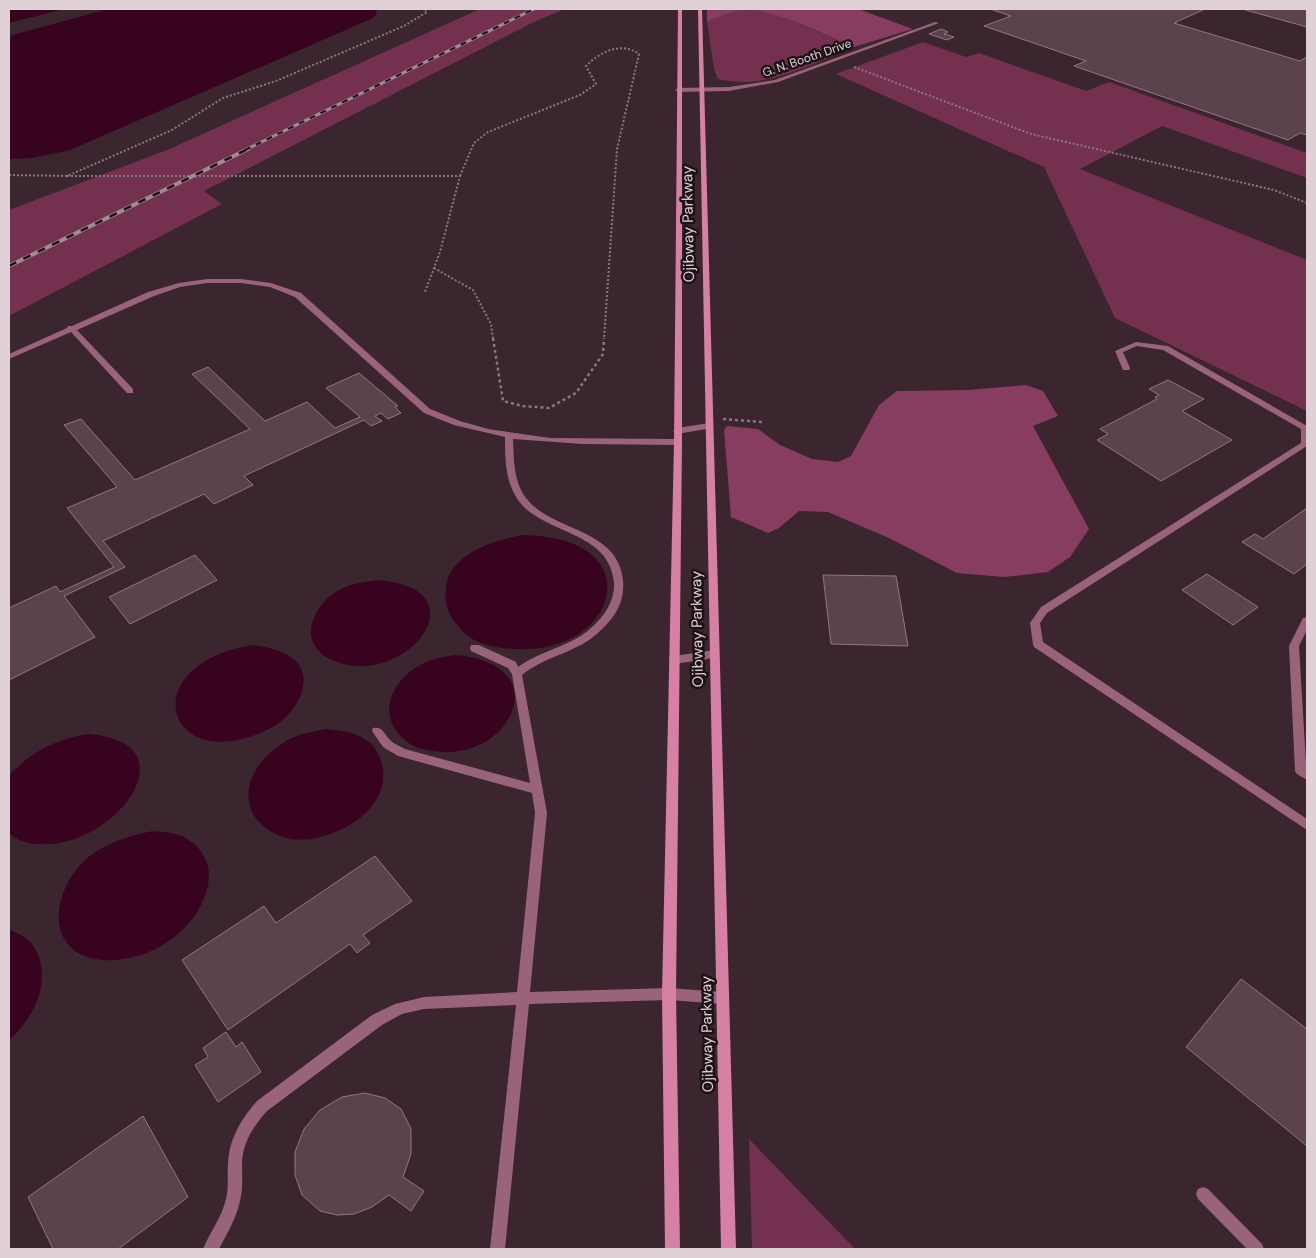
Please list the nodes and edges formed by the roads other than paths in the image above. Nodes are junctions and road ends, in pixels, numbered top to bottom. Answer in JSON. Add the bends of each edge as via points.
{"nodes":[{"id":1,"x":680,"y":9,"type":"edge"},
{"id":2,"x":700,"y":9,"type":"edge"},
{"id":3,"x":937,"y":23,"type":"dead end"},
{"id":4,"x":678,"y":90,"type":"junction"},
{"id":5,"x":701,"y":90,"type":"junction"},
{"id":6,"x":71,"y":328,"type":"junction"},
{"id":7,"x":9,"y":357,"type":"edge"},
{"id":8,"x":1126,"y":368,"type":"dead end"},
{"id":9,"x":130,"y":391,"type":"dead end"},
{"id":10,"x":709,"y":422,"type":"junction"},
{"id":11,"x":509,"y":437,"type":"junction"},
{"id":12,"x":678,"y":437,"type":"junction"},
{"id":13,"x":1307,"y":622,"type":"edge"},
{"id":14,"x":475,"y":648,"type":"dead end"},
{"id":15,"x":714,"y":654,"type":"junction"},
{"id":16,"x":674,"y":660,"type":"junction"},
{"id":17,"x":517,"y":674,"type":"junction"},
{"id":18,"x":377,"y":731,"type":"dead end"},
{"id":19,"x":1307,"y":775,"type":"edge"},
{"id":20,"x":538,"y":790,"type":"junction"},
{"id":21,"x":1307,"y":825,"type":"edge"},
{"id":22,"x":669,"y":994,"type":"junction"},
{"id":23,"x":523,"y":998,"type":"junction"},
{"id":24,"x":722,"y":998,"type":"junction"},
{"id":25,"x":1203,"y":1194,"type":"dead end"},
{"id":26,"x":211,"y":1249,"type":"edge"},
{"id":27,"x":498,"y":1249,"type":"edge"},
{"id":28,"x":672,"y":1249,"type":"edge"},
{"id":29,"x":729,"y":1249,"type":"edge"},
{"id":30,"x":1257,"y":1249,"type":"edge"}],
"edges":[{"from":1,"to":4,"type":"main road","name":"Ojibway Parkway"},
{"from":2,"to":5,"type":"main road","name":"Ojibway Parkway"},
{"from":3,"to":5,"type":"street","name":"G. N. Booth Drive","via":[[776,81]]},
{"from":4,"to":5,"type":"street","name":"G. N. Booth Drive"},
{"from":4,"to":12,"type":"main road","name":"Ojibway Parkway"},
{"from":5,"to":10,"type":"main road","name":"Ojibway Parkway"},
{"from":6,"to":7,"type":"street"},
{"from":6,"to":9,"type":"street"},
{"from":6,"to":11,"type":"street","via":[[126,303],[178,285],[208,281],[271,285],[298,295],[428,411],[448,421]]},
{"from":8,"to":21,"type":"street","via":[[1119,351],[1136,344],[1165,348],[1305,428],[1305,444],[1044,610],[1035,623],[1038,644]]},
{"from":10,"to":12,"type":"street"},
{"from":10,"to":15,"type":"main road","name":"Ojibway Parkway"},
{"from":11,"to":12,"type":"street","via":[[545,440]]},
{"from":11,"to":17,"type":"street","via":[[512,478],[526,504],[542,516],[602,547],[614,563],[620,579],[618,599],[608,617],[590,635],[569,648],[529,663]]},
{"from":12,"to":16,"type":"main road","name":"Ojibway Parkway"},
{"from":13,"to":19,"type":"street","via":[[1294,646],[1301,771]]},
{"from":14,"to":17,"type":"street","via":[[512,665]]},
{"from":15,"to":16,"type":"street"},
{"from":15,"to":24,"type":"main road","name":"Ojibway Parkway"},
{"from":16,"to":22,"type":"main road","name":"Ojibway Parkway"},
{"from":17,"to":20,"type":"street"},
{"from":18,"to":20,"type":"street","via":[[387,744],[402,753]]},
{"from":20,"to":23,"type":"street","via":[[541,813]]},
{"from":22,"to":23,"type":"street"},
{"from":22,"to":24,"type":"street"},
{"from":22,"to":28,"type":"main road","name":"Ojibway Parkway"},
{"from":23,"to":26,"type":"street","via":[[424,1003],[400,1008],[378,1020],[262,1106],[248,1122],[237,1145],[234,1162],[236,1189],[226,1220]]},
{"from":23,"to":27,"type":"street"},
{"from":24,"to":29,"type":"main road","name":"Ojibway Parkway"},
{"from":25,"to":30,"type":"street"}]}
